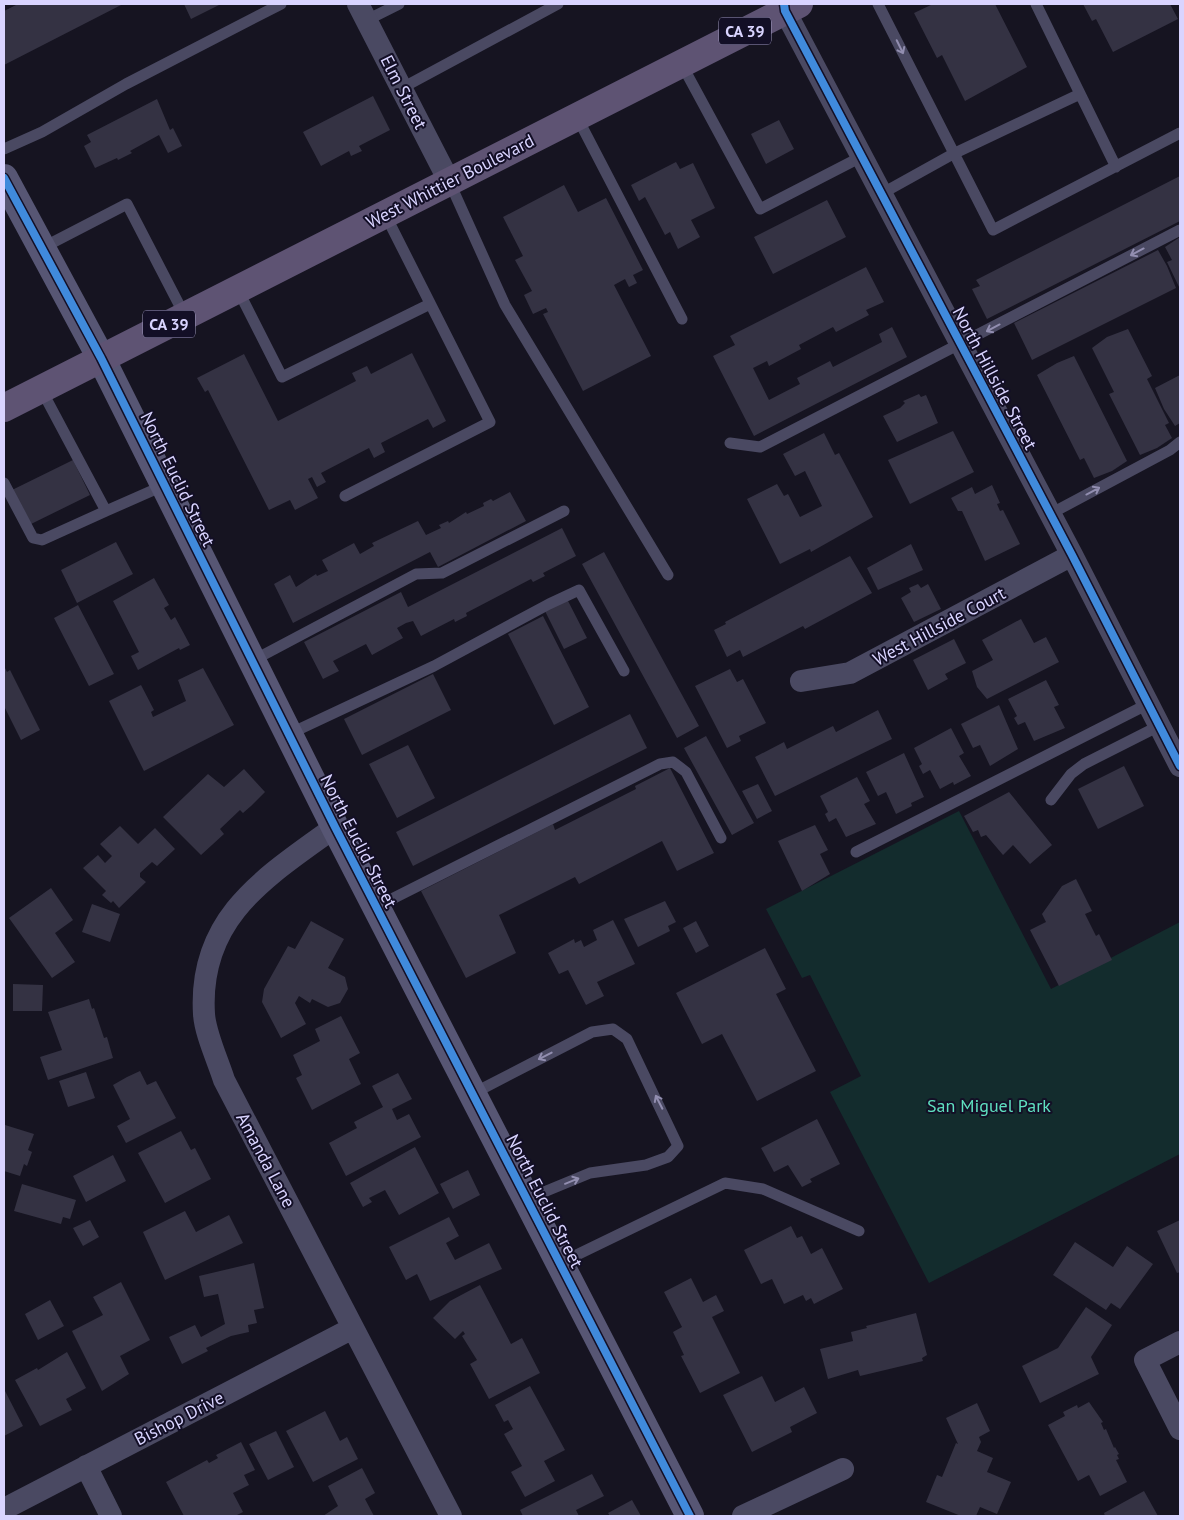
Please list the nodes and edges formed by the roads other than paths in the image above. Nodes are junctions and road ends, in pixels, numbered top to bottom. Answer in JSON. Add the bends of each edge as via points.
{"nodes":[{"id":1,"x":281,"y":4,"type":"edge"},
{"id":2,"x":399,"y":4,"type":"edge"},
{"id":3,"x":558,"y":4,"type":"edge"},
{"id":4,"x":878,"y":4,"type":"edge"},
{"id":5,"x":1036,"y":4,"type":"edge"},
{"id":6,"x":789,"y":6,"type":"edge"},
{"id":7,"x":363,"y":12,"type":"edge"},
{"id":8,"x":681,"y":63,"type":"junction"},
{"id":9,"x":402,"y":88,"type":"junction"},
{"id":10,"x":1080,"y":94,"type":"junction"},
{"id":11,"x":577,"y":117,"type":"junction"},
{"id":12,"x":1180,"y":133,"type":"edge"},
{"id":13,"x":4,"y":149,"type":"edge"},
{"id":14,"x":953,"y":154,"type":"junction"},
{"id":15,"x":862,"y":157,"type":"junction"},
{"id":16,"x":1116,"y":167,"type":"junction"},
{"id":17,"x":4,"y":178,"type":"edge"},
{"id":18,"x":449,"y":181,"type":"junction"},
{"id":19,"x":881,"y":194,"type":"junction"},
{"id":20,"x":385,"y":214,"type":"junction"},
{"id":21,"x":1180,"y":230,"type":"edge"},
{"id":22,"x":42,"y":248,"type":"junction"},
{"id":23,"x":238,"y":290,"type":"junction"},
{"id":24,"x":430,"y":304,"type":"junction"},
{"id":25,"x":185,"y":316,"type":"junction"},
{"id":26,"x":682,"y":319,"type":"dead end"},
{"id":27,"x":961,"y":345,"type":"junction"},
{"id":28,"x":101,"y":358,"type":"junction"},
{"id":29,"x":40,"y":389,"type":"junction"},
{"id":30,"x":4,"y":408,"type":"edge"},
{"id":31,"x":1180,"y":442,"type":"edge"},
{"id":32,"x":730,"y":443,"type":"dead end"},
{"id":33,"x":4,"y":483,"type":"edge"},
{"id":34,"x":165,"y":485,"type":"junction"},
{"id":35,"x":345,"y":496,"type":"dead end"},
{"id":36,"x":106,"y":511,"type":"junction"},
{"id":37,"x":564,"y":511,"type":"dead end"},
{"id":38,"x":1050,"y":514,"type":"junction"},
{"id":39,"x":1072,"y":555,"type":"junction"},
{"id":40,"x":668,"y":575,"type":"dead end"},
{"id":41,"x":252,"y":662,"type":"junction"},
{"id":42,"x":624,"y":671,"type":"dead end"},
{"id":43,"x":802,"y":681,"type":"dead end"},
{"id":44,"x":1148,"y":704,"type":"junction"},
{"id":45,"x":1160,"y":726,"type":"junction"},
{"id":46,"x":289,"y":734,"type":"junction"},
{"id":47,"x":1180,"y":766,"type":"edge"},
{"id":48,"x":1050,"y":800,"type":"dead end"},
{"id":49,"x":334,"y":827,"type":"junction"},
{"id":50,"x":721,"y":838,"type":"dead end"},
{"id":51,"x":856,"y":852,"type":"dead end"},
{"id":52,"x":376,"y":907,"type":"junction"},
{"id":53,"x":472,"y":1094,"type":"junction"},
{"id":54,"x":527,"y":1199,"type":"junction"},
{"id":55,"x":859,"y":1231,"type":"dead end"},
{"id":56,"x":560,"y":1263,"type":"junction"},
{"id":57,"x":354,"y":1328,"type":"junction"},
{"id":58,"x":1180,"y":1342,"type":"edge"},
{"id":59,"x":1180,"y":1429,"type":"edge"},
{"id":60,"x":86,"y":1466,"type":"junction"},
{"id":61,"x":843,"y":1469,"type":"dead end"},
{"id":62,"x":4,"y":1509,"type":"edge"},
{"id":63,"x":111,"y":1516,"type":"edge"},
{"id":64,"x":451,"y":1516,"type":"edge"},
{"id":65,"x":690,"y":1516,"type":"edge"},
{"id":66,"x":743,"y":1516,"type":"edge"}],
"edges":[{"from":1,"to":13,"type":"lane","via":[[126,84],[42,132]]},
{"from":2,"to":7,"type":"lane"},
{"from":3,"to":9,"type":"lane"},
{"from":4,"to":14,"type":"lane","one_way":true},
{"from":5,"to":10,"type":"lane"},
{"from":6,"to":8,"type":"main road","name":"West Whittier Boulevard","number":"CA 39"},
{"from":6,"to":15,"type":"street","name":"North Hillside Street"},
{"from":7,"to":9,"type":"street","name":"Elm Street"},
{"from":8,"to":11,"type":"main road","name":"West Whittier Boulevard","number":"CA 39"},
{"from":8,"to":15,"type":"lane","via":[[760,209]]},
{"from":9,"to":18,"type":"street","name":"Elm Street"},
{"from":10,"to":14,"type":"lane"},
{"from":10,"to":16,"type":"lane"},
{"from":11,"to":18,"type":"main road","name":"West Whittier Boulevard","number":"CA 39"},
{"from":11,"to":26,"type":"lane"},
{"from":12,"to":16,"type":"lane"},
{"from":14,"to":16,"type":"lane","via":[[993,230]]},
{"from":14,"to":19,"type":"lane"},
{"from":15,"to":19,"type":"street","name":"North Hillside Street"},
{"from":17,"to":22,"type":"street","name":"North Euclid Street"},
{"from":18,"to":20,"type":"main road","name":"West Whittier Boulevard","number":"CA 39"},
{"from":18,"to":40,"type":"lane","via":[[505,306]]},
{"from":19,"to":27,"type":"street","name":"North Hillside Street"},
{"from":20,"to":23,"type":"main road","name":"West Whittier Boulevard","number":"CA 39"},
{"from":20,"to":24,"type":"lane"},
{"from":21,"to":27,"type":"lane","one_way":true},
{"from":22,"to":25,"type":"lane","via":[[127,204]]},
{"from":22,"to":28,"type":"street","name":"North Euclid Street"},
{"from":23,"to":24,"type":"lane","via":[[282,377]]},
{"from":23,"to":25,"type":"main road","name":"West Whittier Boulevard","number":"CA 39"},
{"from":24,"to":35,"type":"lane","via":[[490,422]]},
{"from":25,"to":28,"type":"main road","name":"West Whittier Boulevard","number":"CA 39"},
{"from":27,"to":32,"type":"lane","via":[[760,447]]},
{"from":27,"to":38,"type":"street","name":"North Hillside Street"},
{"from":28,"to":29,"type":"main road","number":"CA 39"},
{"from":28,"to":34,"type":"street","name":"North Euclid Street"},
{"from":29,"to":30,"type":"main road","number":"CA 39"},
{"from":29,"to":36,"type":"lane"},
{"from":38,"to":31,"type":"lane","one_way":true},
{"from":33,"to":36,"type":"lane","via":[[33,538],[42,540]]},
{"from":34,"to":36,"type":"lane"},
{"from":34,"to":41,"type":"street","name":"North Euclid Street"},
{"from":37,"to":41,"type":"lane","via":[[442,574],[416,574]]},
{"from":38,"to":39,"type":"street","name":"North Hillside Street"},
{"from":39,"to":43,"type":"street","name":"West Hillside Court","via":[[850,673]]},
{"from":39,"to":44,"type":"street","name":"North Hillside Street"},
{"from":41,"to":46,"type":"street","name":"North Euclid Street"},
{"from":42,"to":46,"type":"lane","via":[[579,590],[434,666]]},
{"from":44,"to":45,"type":"street","name":"North Hillside Street"},
{"from":44,"to":51,"type":"lane"},
{"from":45,"to":47,"type":"street","name":"North Hillside Street"},
{"from":45,"to":48,"type":"lane","via":[[1084,764],[1067,778]]},
{"from":46,"to":49,"type":"street","name":"North Euclid Street"},
{"from":49,"to":52,"type":"street","name":"North Euclid Street"},
{"from":49,"to":57,"type":"street","name":"Amanda Lane","via":[[264,878],[225,922],[205,970],[204,1016],[224,1080]]},
{"from":50,"to":52,"type":"lane","via":[[686,772],[673,762],[660,764]]},
{"from":52,"to":53,"type":"street","name":"North Euclid Street"},
{"from":53,"to":54,"type":"street","name":"North Euclid Street"},
{"from":54,"to":53,"type":"lane","one_way":true,"via":[[590,1173],[646,1165],[668,1158],[678,1146],[627,1039],[613,1029],[592,1032]]},
{"from":54,"to":56,"type":"street","name":"North Euclid Street"},
{"from":55,"to":56,"type":"lane","via":[[763,1189],[725,1183]]},
{"from":56,"to":65,"type":"street","name":"North Euclid Street"},
{"from":57,"to":60,"type":"street","name":"Bishop Drive"},
{"from":57,"to":64,"type":"street","name":"Amanda Lane"},
{"from":58,"to":59,"type":"street","via":[[1145,1360]]},
{"from":60,"to":62,"type":"street","name":"Bishop Drive"},
{"from":60,"to":63,"type":"street"},
{"from":61,"to":66,"type":"street"}]}
